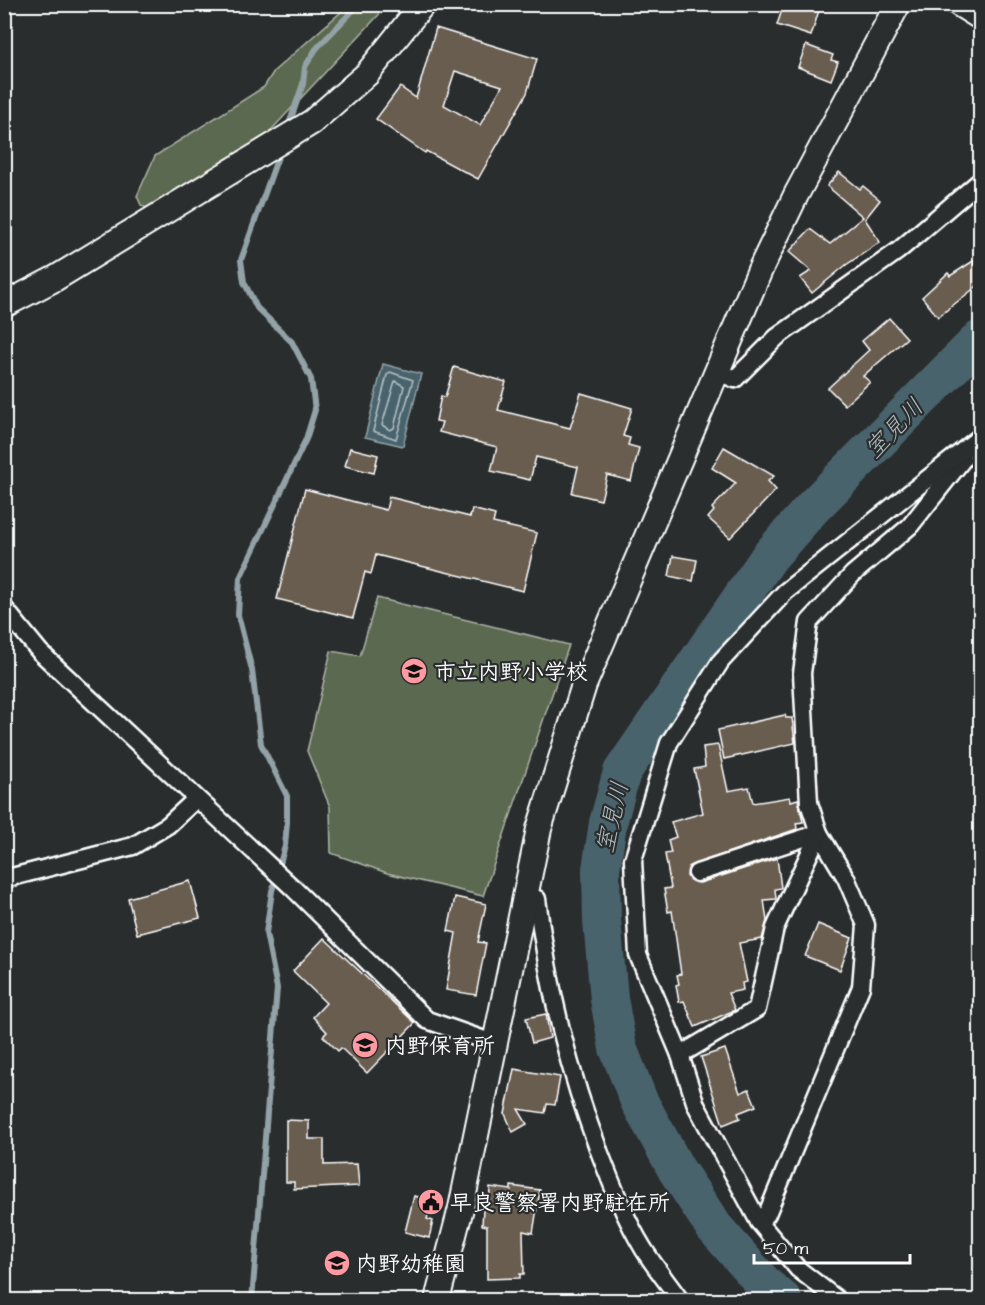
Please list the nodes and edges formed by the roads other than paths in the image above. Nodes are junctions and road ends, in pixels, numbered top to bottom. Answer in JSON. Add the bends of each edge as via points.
{"nodes":[{"id":1,"x":423,"y":4,"type":"edge"},
{"id":2,"x":898,"y":4,"type":"edge"},
{"id":3,"x":959,"y":4,"type":"edge"},
{"id":4,"x":981,"y":17,"type":"edge"},
{"id":5,"x":981,"y":181,"type":"edge"},
{"id":6,"x":4,"y":305,"type":"edge"},
{"id":7,"x":718,"y":372,"type":"junction"},
{"id":8,"x":980,"y":437,"type":"edge"},
{"id":9,"x":4,"y":608,"type":"edge"},
{"id":10,"x":196,"y":799,"type":"junction"},
{"id":11,"x":819,"y":833,"type":"junction"},
{"id":12,"x":697,"y":873,"type":"dead end"},
{"id":13,"x":4,"y":879,"type":"edge"},
{"id":14,"x":524,"y":893,"type":"junction"},
{"id":15,"x":496,"y":1044,"type":"junction"},
{"id":16,"x":680,"y":1055,"type":"junction"},
{"id":17,"x":759,"y":1222,"type":"junction"},
{"id":18,"x":437,"y":1300,"type":"edge"},
{"id":19,"x":680,"y":1300,"type":"edge"},
{"id":20,"x":838,"y":1300,"type":"edge"}],
"edges":[{"from":1,"to":6,"type":"street","via":[[367,74],[312,122],[56,278]]},
{"from":2,"to":7,"type":"street","via":[[796,195]]},
{"from":3,"to":4,"type":"street"},
{"from":5,"to":7,"type":"street","via":[[898,251],[777,337],[735,379]]},
{"from":7,"to":14,"type":"street","via":[[584,685],[539,829]]},
{"from":8,"to":11,"type":"street","via":[[910,526],[854,574],[809,622],[803,683],[809,803]]},
{"from":8,"to":16,"type":"street","via":[[785,592],[721,661],[669,743],[633,860],[638,955]]},
{"from":9,"to":10,"type":"street","via":[[40,652]]},
{"from":10,"to":13,"type":"street","via":[[168,825],[133,846]]},
{"from":10,"to":15,"type":"street","via":[[427,1020]]},
{"from":11,"to":12,"type":"street"},
{"from":11,"to":16,"type":"street","via":[[775,928],[757,1009]]},
{"from":11,"to":17,"type":"street","via":[[846,878],[866,925],[861,987],[767,1214]]},
{"from":14,"to":15,"type":"street"},
{"from":14,"to":19,"type":"street","via":[[537,899],[546,970],[584,1111],[611,1181],[643,1247]]},
{"from":15,"to":18,"type":"street"},
{"from":16,"to":17,"type":"street","via":[[696,1105]]},
{"from":17,"to":20,"type":"street","via":[[798,1269]]}]}
